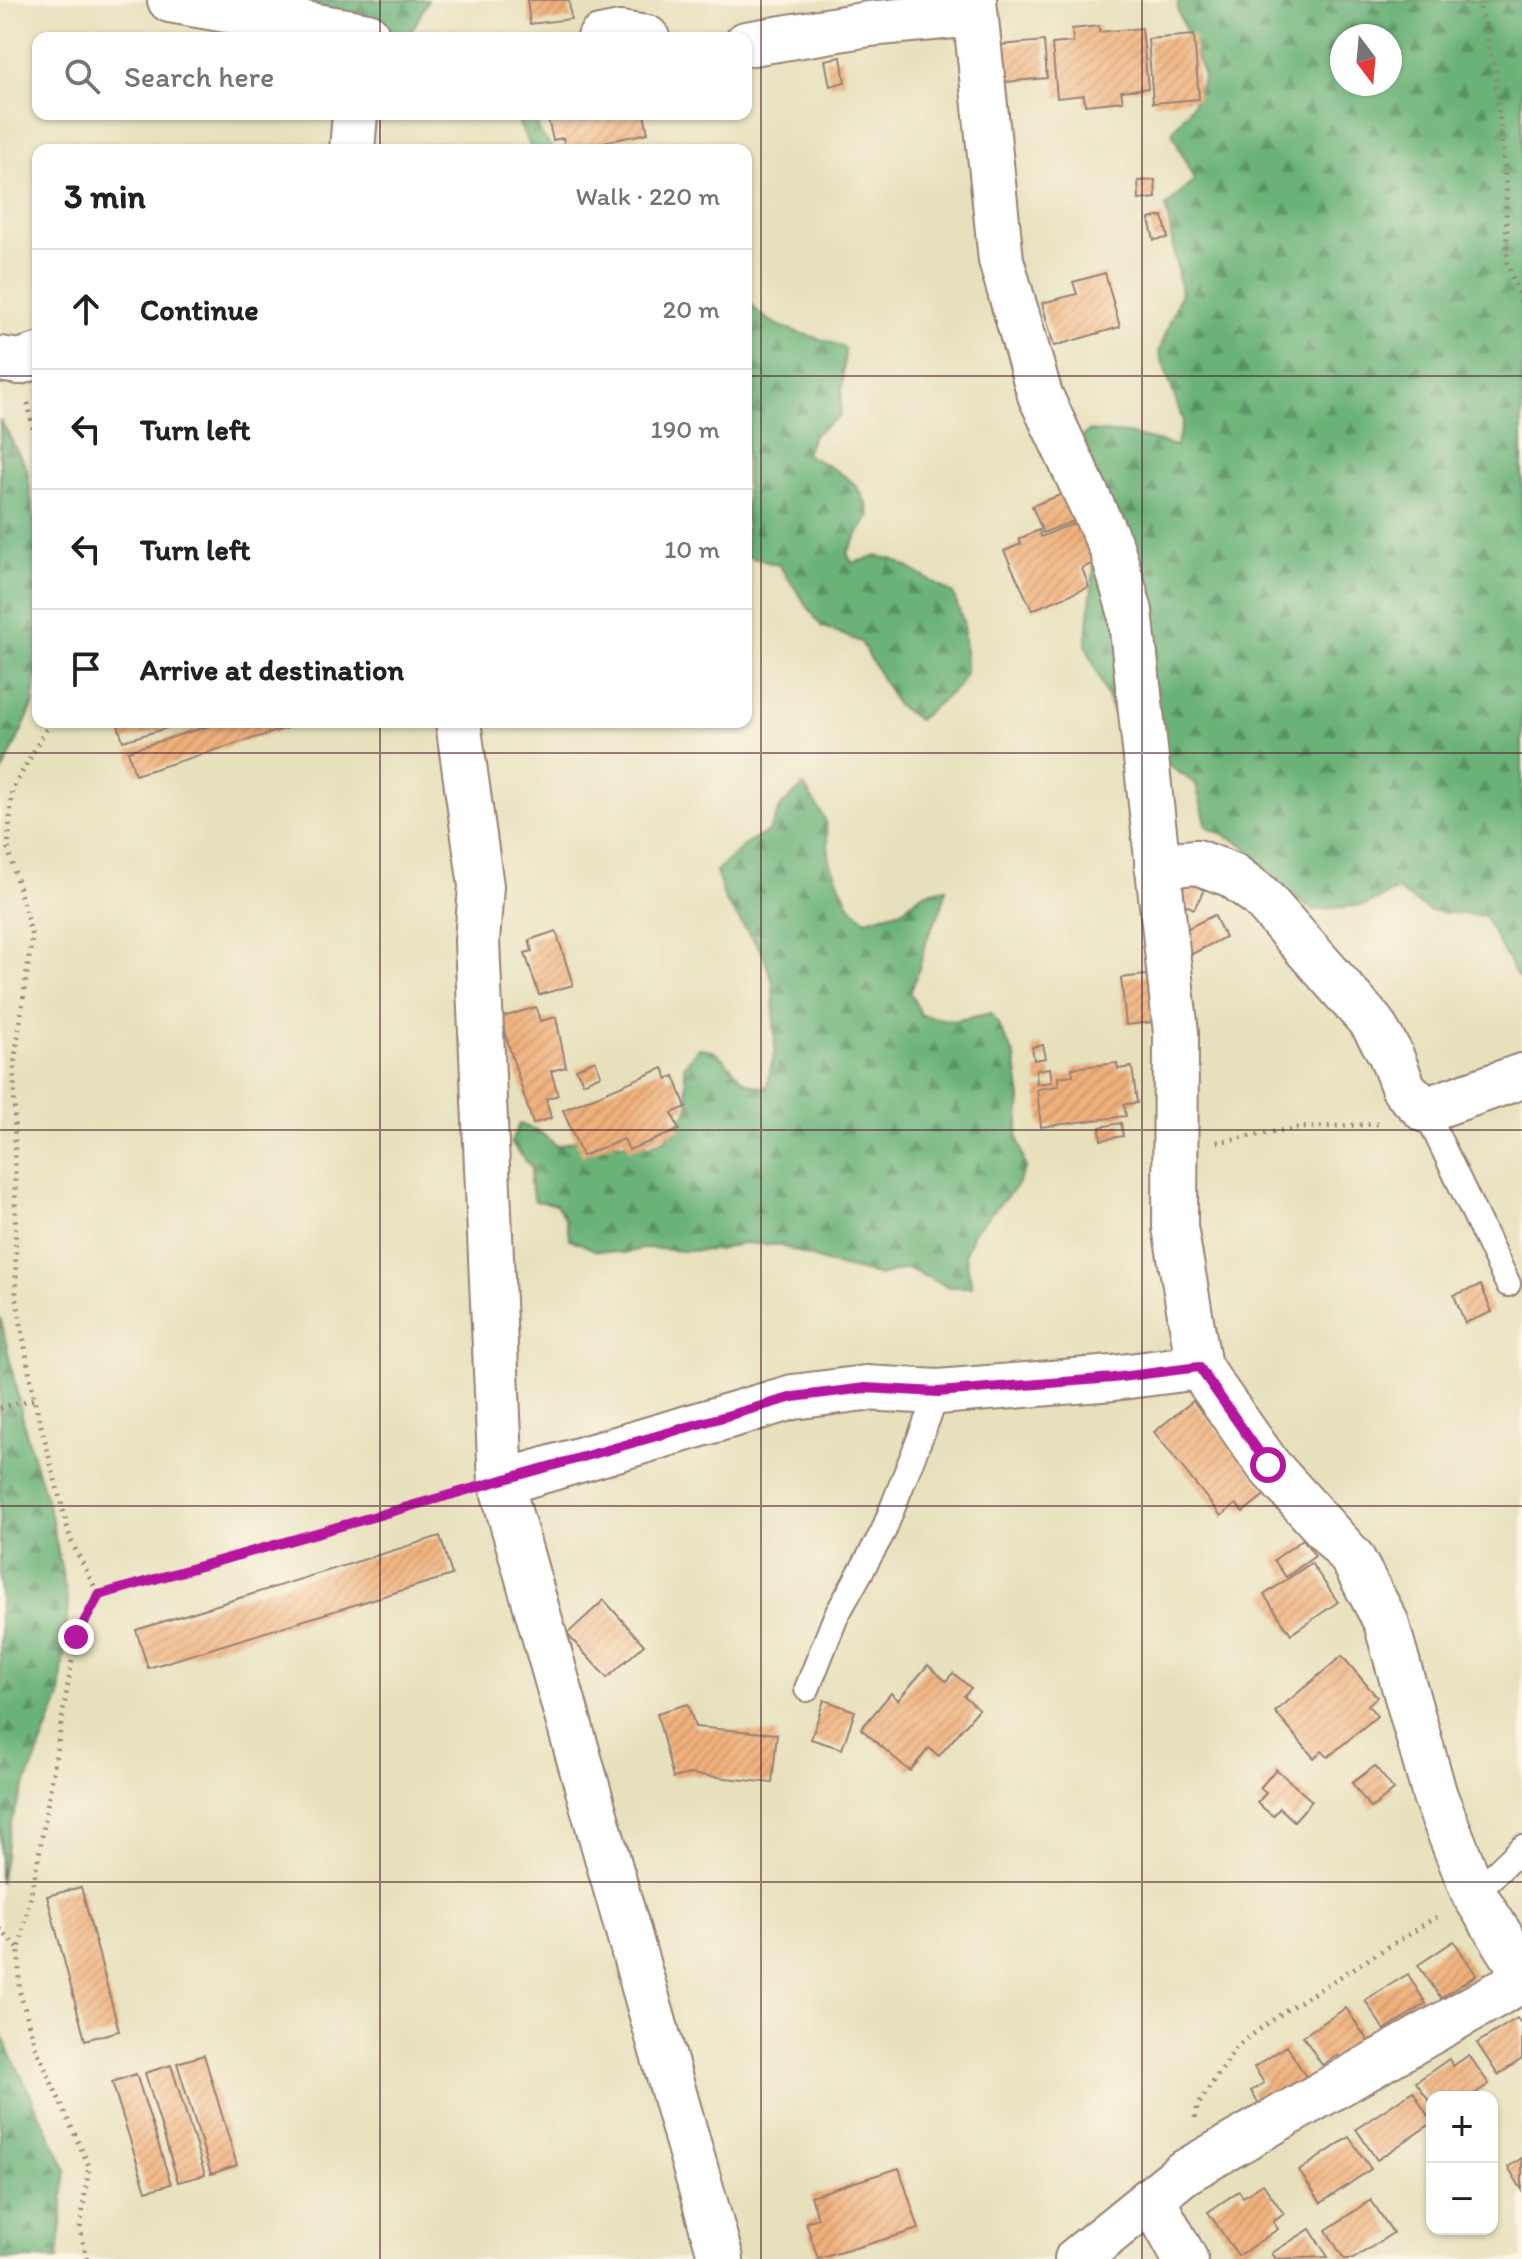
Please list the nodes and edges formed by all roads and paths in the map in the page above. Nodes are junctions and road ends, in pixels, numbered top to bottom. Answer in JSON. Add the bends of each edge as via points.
{"nodes":[{"id":1,"x":170,"y":0,"type":"edge"},
{"id":2,"x":1478,"y":0,"type":"edge"},
{"id":3,"x":974,"y":7,"type":"edge"},
{"id":4,"x":352,"y":32,"type":"edge"},
{"id":5,"x":752,"y":43,"type":"edge"},
{"id":6,"x":354,"y":120,"type":"edge"},
{"id":7,"x":352,"y":144,"type":"edge"},
{"id":8,"x":1522,"y":305,"type":"edge"},
{"id":9,"x":19,"y":359,"type":"edge"},
{"id":10,"x":32,"y":423,"type":"edge"},
{"id":11,"x":47,"y":728,"type":"edge"},
{"id":12,"x":459,"y":728,"type":"edge"},
{"id":13,"x":1157,"y":865,"type":"junction"},
{"id":14,"x":1522,"y":1077,"type":"edge"},
{"id":15,"x":1425,"y":1110,"type":"junction"},
{"id":16,"x":1173,"y":1149,"type":"junction"},
{"id":17,"x":1508,"y":1284,"type":"dead end"},
{"id":18,"x":1199,"y":1367,"type":"junction"},
{"id":19,"x":938,"y":1392,"type":"junction"},
{"id":20,"x":34,"y":1399,"type":"junction"},
{"id":21,"x":0,"y":1408,"type":"edge"},
{"id":22,"x":501,"y":1483,"type":"junction"},
{"id":23,"x":99,"y":1595,"type":"junction"},
{"id":24,"x":807,"y":1689,"type":"dead end"},
{"id":25,"x":1522,"y":1848,"type":"edge"},
{"id":26,"x":1474,"y":1894,"type":"junction"},
{"id":27,"x":0,"y":1929,"type":"edge"},
{"id":28,"x":19,"y":1950,"type":"junction"},
{"id":29,"x":1522,"y":1970,"type":"edge"},
{"id":30,"x":1522,"y":1980,"type":"edge"},
{"id":31,"x":1167,"y":2186,"type":"junction"},
{"id":32,"x":87,"y":2259,"type":"edge"},
{"id":33,"x":721,"y":2259,"type":"edge"},
{"id":34,"x":1077,"y":2259,"type":"edge"},
{"id":35,"x":1185,"y":2259,"type":"edge"}],
"edges":[{"from":1,"to":4,"type":"street"},
{"from":2,"to":8,"type":"path","via":[[1495,71],[1507,262]]},
{"from":3,"to":5,"type":"street"},
{"from":3,"to":13,"type":"street","via":[[1009,296],[1040,395],[1112,549],[1130,611]]},
{"from":6,"to":7,"type":"street"},
{"from":9,"to":10,"type":"path"},
{"from":11,"to":20,"type":"path","via":[[12,790],[8,848],[32,937],[14,1064],[16,1295]]},
{"from":12,"to":22,"type":"street","via":[[481,886],[477,941]]},
{"from":13,"to":15,"type":"street","via":[[1197,862],[1232,875],[1260,896],[1372,1023],[1404,1089]]},
{"from":13,"to":16,"type":"street","via":[[1176,1033]]},
{"from":14,"to":15,"type":"street"},
{"from":15,"to":16,"type":"path","via":[[1389,1123],[1297,1128]]},
{"from":15,"to":17,"type":"lane"},
{"from":16,"to":18,"type":"street","via":[[1175,1227]]},
{"from":18,"to":19,"type":"street"},
{"from":18,"to":26,"type":"street","via":[[1268,1465],[1352,1558],[1386,1622],[1435,1796]]},
{"from":19,"to":22,"type":"street","via":[[865,1388],[793,1397]]},
{"from":19,"to":24,"type":"lane","via":[[883,1532],[836,1616]]},
{"from":20,"to":21,"type":"path"},
{"from":20,"to":23,"type":"path","via":[[71,1541]]},
{"from":22,"to":23,"type":"path"},
{"from":22,"to":33,"type":"street"},
{"from":23,"to":28,"type":"path","via":[[76,1637]]},
{"from":25,"to":26,"type":"lane"},
{"from":26,"to":29,"type":"street"},
{"from":26,"to":31,"type":"path","via":[[1238,2045],[1198,2105]]},
{"from":27,"to":28,"type":"path"},
{"from":28,"to":32,"type":"path","via":[[19,1989],[35,2046],[89,2166],[80,2229]]},
{"from":30,"to":31,"type":"street"},
{"from":31,"to":34,"type":"street"},
{"from":31,"to":35,"type":"street"}]}
